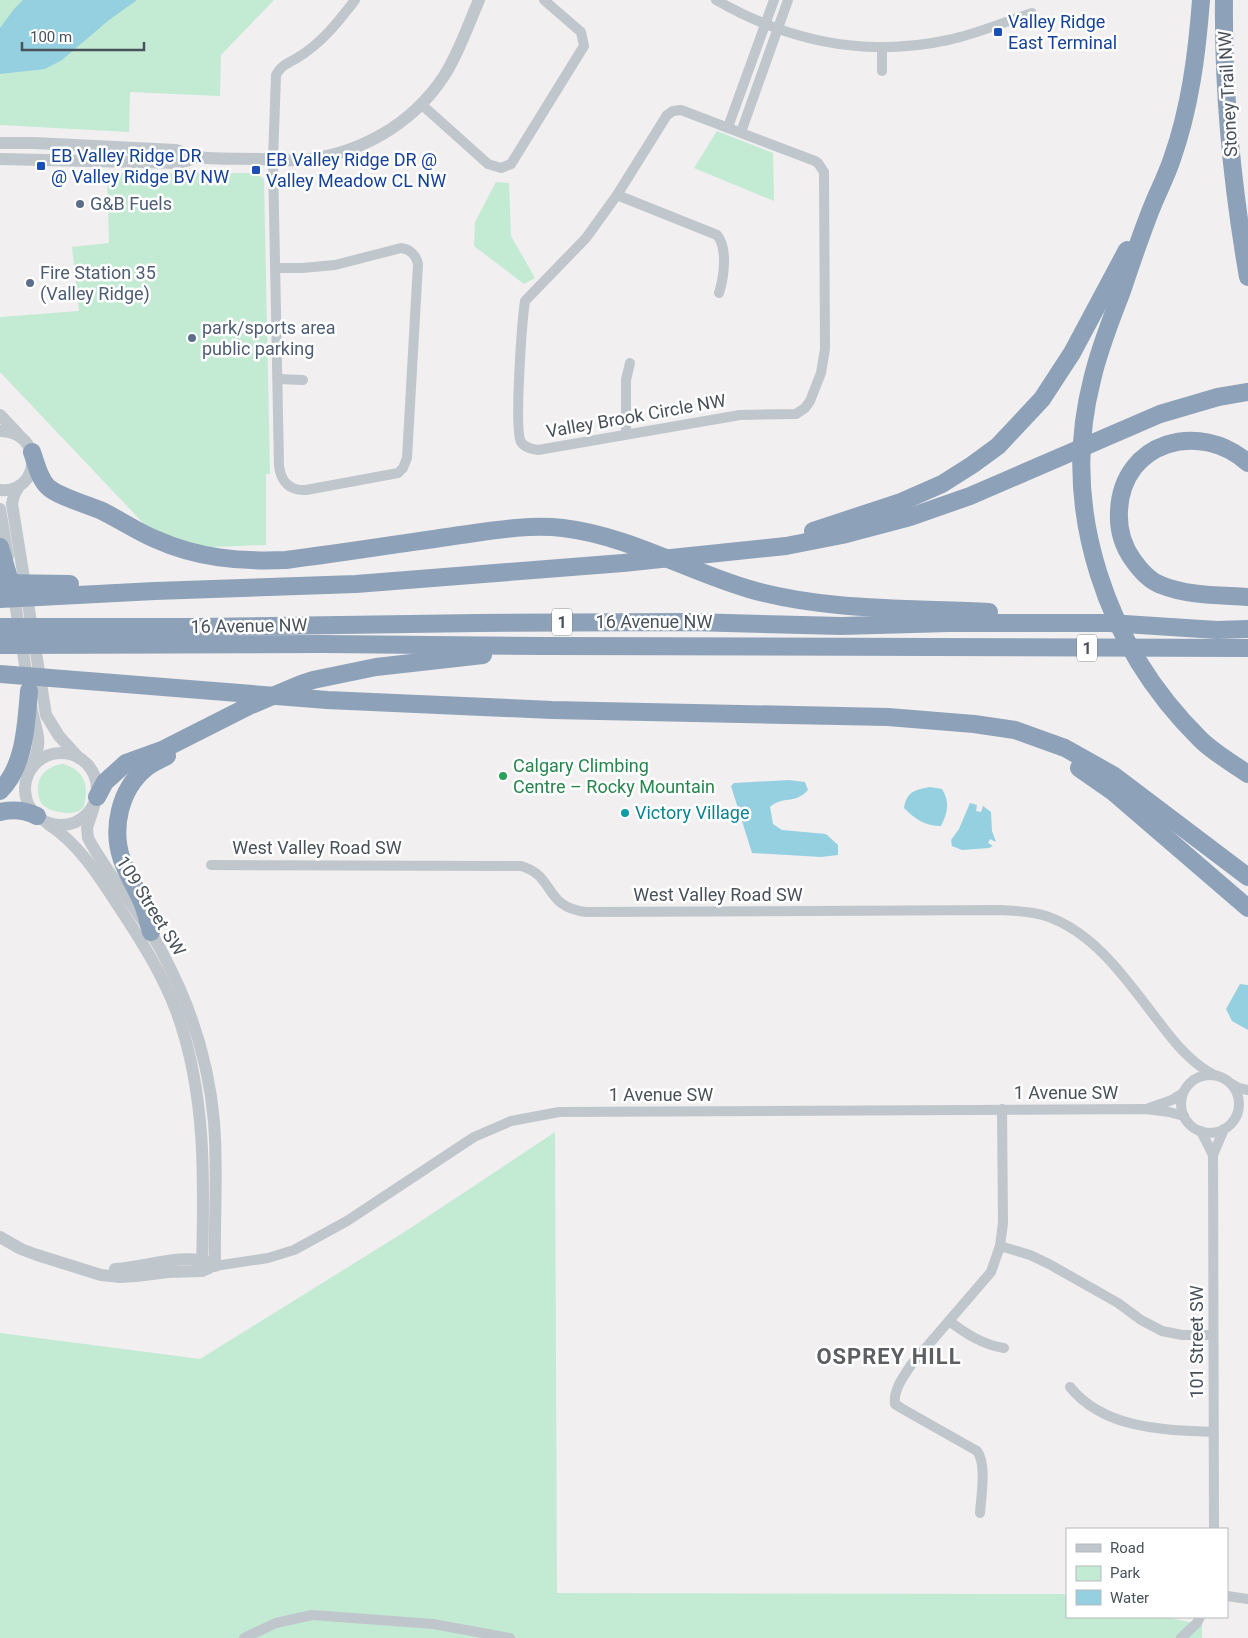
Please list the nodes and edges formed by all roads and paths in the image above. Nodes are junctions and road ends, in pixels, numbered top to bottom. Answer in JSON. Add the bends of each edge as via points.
{"nodes":[{"id":1,"x":355,"y":0,"type":"edge"},
{"id":2,"x":479,"y":0,"type":"edge"},
{"id":3,"x":544,"y":0,"type":"edge"},
{"id":4,"x":716,"y":0,"type":"edge"},
{"id":5,"x":774,"y":0,"type":"edge"},
{"id":6,"x":788,"y":0,"type":"edge"},
{"id":7,"x":1201,"y":0,"type":"edge"},
{"id":8,"x":1224,"y":0,"type":"edge"},
{"id":9,"x":1032,"y":12,"type":"dead end"},
{"id":10,"x":765,"y":25,"type":"junction"},
{"id":11,"x":778,"y":30,"type":"junction"},
{"id":12,"x":882,"y":47,"type":"junction"},
{"id":13,"x":882,"y":71,"type":"dead end"},
{"id":14,"x":421,"y":104,"type":"junction"},
{"id":15,"x":728,"y":127,"type":"junction"},
{"id":16,"x":740,"y":132,"type":"junction"},
{"id":17,"x":0,"y":144,"type":"edge"},
{"id":18,"x":197,"y":157,"type":"junction"},
{"id":19,"x":0,"y":159,"type":"edge"},
{"id":20,"x":274,"y":160,"type":"junction"},
{"id":21,"x":617,"y":195,"type":"junction"},
{"id":22,"x":1154,"y":203,"type":"junction"},
{"id":23,"x":275,"y":268,"type":"junction"},
{"id":24,"x":1248,"y":277,"type":"edge"},
{"id":25,"x":719,"y":293,"type":"dead end"},
{"id":26,"x":630,"y":363,"type":"dead end"},
{"id":27,"x":278,"y":379,"type":"junction"},
{"id":28,"x":303,"y":380,"type":"dead end"},
{"id":29,"x":1248,"y":392,"type":"edge"},
{"id":30,"x":0,"y":415,"type":"edge"},
{"id":31,"x":0,"y":431,"type":"edge"},
{"id":32,"x":626,"y":434,"type":"junction"},
{"id":33,"x":22,"y":437,"type":"junction"},
{"id":34,"x":32,"y":452,"type":"junction"},
{"id":35,"x":1248,"y":464,"type":"edge"},
{"id":36,"x":19,"y":486,"type":"junction"},
{"id":37,"x":0,"y":490,"type":"edge"},
{"id":38,"x":0,"y":509,"type":"edge"},
{"id":39,"x":0,"y":547,"type":"edge"},
{"id":40,"x":713,"y":554,"type":"junction"},
{"id":41,"x":5,"y":592,"type":"edge"},
{"id":42,"x":1248,"y":597,"type":"edge"},
{"id":43,"x":1064,"y":623,"type":"junction"},
{"id":44,"x":0,"y":627,"type":"edge"},
{"id":45,"x":1248,"y":629,"type":"edge"},
{"id":46,"x":0,"y":645,"type":"edge"},
{"id":47,"x":546,"y":646,"type":"junction"},
{"id":48,"x":1248,"y":648,"type":"edge"},
{"id":49,"x":4,"y":680,"type":"edge"},
{"id":50,"x":29,"y":691,"type":"junction"},
{"id":51,"x":974,"y":724,"type":"junction"},
{"id":52,"x":206,"y":728,"type":"junction"},
{"id":53,"x":79,"y":758,"type":"junction"},
{"id":54,"x":29,"y":771,"type":"junction"},
{"id":55,"x":1248,"y":774,"type":"edge"},
{"id":56,"x":0,"y":791,"type":"edge"},
{"id":57,"x":0,"y":798,"type":"edge"},
{"id":58,"x":96,"y":800,"type":"junction"},
{"id":59,"x":0,"y":812,"type":"edge"},
{"id":60,"x":42,"y":820,"type":"junction"},
{"id":61,"x":211,"y":864,"type":"dead end"},
{"id":62,"x":1248,"y":877,"type":"edge"},
{"id":63,"x":1248,"y":908,"type":"edge"},
{"id":64,"x":150,"y":932,"type":"junction"},
{"id":65,"x":1185,"y":1053,"type":"junction"},
{"id":66,"x":1214,"y":1075,"type":"junction"},
{"id":67,"x":1232,"y":1084,"type":"junction"},
{"id":68,"x":1248,"y":1090,"type":"edge"},
{"id":69,"x":1184,"y":1091,"type":"junction"},
{"id":70,"x":1248,"y":1104,"type":"edge"},
{"id":71,"x":1002,"y":1109,"type":"junction"},
{"id":72,"x":1146,"y":1110,"type":"junction"},
{"id":73,"x":1238,"y":1112,"type":"junction"},
{"id":74,"x":1184,"y":1116,"type":"junction"},
{"id":75,"x":1224,"y":1129,"type":"junction"},
{"id":76,"x":1201,"y":1132,"type":"junction"},
{"id":77,"x":1213,"y":1155,"type":"junction"},
{"id":78,"x":0,"y":1237,"type":"edge"},
{"id":79,"x":1000,"y":1246,"type":"junction"},
{"id":80,"x":202,"y":1265,"type":"junction"},
{"id":81,"x":215,"y":1266,"type":"junction"},
{"id":82,"x":949,"y":1321,"type":"junction"},
{"id":83,"x":1213,"y":1335,"type":"junction"},
{"id":84,"x":1004,"y":1348,"type":"dead end"},
{"id":85,"x":1070,"y":1387,"type":"dead end"},
{"id":86,"x":1213,"y":1432,"type":"junction"},
{"id":87,"x":980,"y":1513,"type":"dead end"},
{"id":88,"x":1214,"y":1528,"type":"edge"},
{"id":89,"x":1228,"y":1596,"type":"edge"},
{"id":90,"x":1248,"y":1599,"type":"edge"},
{"id":91,"x":1199,"y":1618,"type":"edge"},
{"id":92,"x":244,"y":1638,"type":"edge"},
{"id":93,"x":510,"y":1638,"type":"edge"},
{"id":94,"x":1181,"y":1638,"type":"edge"}],
"edges":[{"from":1,"to":20,"type":"street","via":[[323,40],[278,70]]},
{"from":2,"to":14,"type":"street","via":[[453,61]]},
{"from":3,"to":14,"type":"street","via":[[581,32],[584,46],[511,164],[501,168],[488,164]]},
{"from":4,"to":10,"type":"street"},
{"from":5,"to":10,"type":"street"},
{"from":6,"to":11,"type":"street"},
{"from":7,"to":22,"type":"highway","via":[[1187,104],[1172,160]]},
{"from":8,"to":24,"type":"highway","name":"Stoney Trail NW","via":[[1227,112]]},
{"from":9,"to":12,"type":"street","via":[[948,40]]},
{"from":10,"to":11,"type":"street"},
{"from":10,"to":15,"type":"street"},
{"from":11,"to":12,"type":"street","via":[[837,44]]},
{"from":11,"to":16,"type":"street"},
{"from":12,"to":13,"type":"street"},
{"from":14,"to":20,"type":"street","via":[[388,131],[344,152],[299,160]]},
{"from":15,"to":16,"type":"street","name":"Valley Brook Circle NW"},
{"from":15,"to":21,"type":"street","name":"Valley Brook Circle NW","via":[[686,111],[670,113]]},
{"from":16,"to":32,"type":"street","name":"Valley Brook Circle NW","via":[[815,161],[824,172],[825,349],[821,373],[806,408],[796,414],[740,415]]},
{"from":17,"to":18,"type":"street","via":[[45,143],[176,150]]},
{"from":18,"to":19,"type":"street","via":[[181,162]]},
{"from":18,"to":20,"type":"street"},
{"from":20,"to":23,"type":"street"},
{"from":21,"to":25,"type":"street","via":[[717,234],[723,246],[723,280]]},
{"from":21,"to":32,"type":"street","name":"Valley Brook Circle NW","via":[[586,238],[525,301],[519,434],[526,446],[538,450]]},
{"from":22,"to":40,"type":"highway","via":[[1042,399],[998,446],[942,484],[901,502],[791,538]]},
{"from":22,"to":55,"type":"highway","via":[[1098,356],[1086,408],[1081,445],[1082,484],[1091,544],[1114,617],[1155,688],[1201,740]]},
{"from":23,"to":27,"type":"street"},
{"from":23,"to":27,"type":"street","via":[[324,267],[401,248],[416,257],[418,274],[403,468],[391,475],[306,490],[288,486],[279,466]]},
{"from":26,"to":32,"type":"street","via":[[626,380]]},
{"from":27,"to":28,"type":"street"},
{"from":29,"to":40,"type":"highway","via":[[1160,414],[970,496],[910,517],[796,545]]},
{"from":30,"to":33,"type":"street"},
{"from":31,"to":33,"type":"street"},
{"from":33,"to":34,"type":"street"},
{"from":34,"to":36,"type":"street","via":[[29,474]]},
{"from":34,"to":43,"type":"highway","via":[[41,478],[54,491],[100,510],[154,539],[204,556],[286,560],[480,532],[530,527],[562,528],[609,538],[741,586],[791,599],[834,605],[1033,615]]},
{"from":35,"to":42,"type":"highway","via":[[1231,450],[1194,440],[1170,442],[1154,449],[1137,463],[1124,482],[1118,525],[1126,550],[1141,572],[1160,585],[1179,591]]},
{"from":36,"to":37,"type":"street"},
{"from":36,"to":53,"type":"street","via":[[12,504],[46,715]]},
{"from":38,"to":41,"type":"street"},
{"from":39,"to":41,"type":"highway"},
{"from":40,"to":41,"type":"highway","via":[[356,584]]},
{"from":41,"to":50,"type":"street"},
{"from":43,"to":44,"type":"highway","name":"16 Avenue NW","number":"1"},
{"from":43,"to":45,"type":"highway","name":"16 Avenue NW","number":"1"},
{"from":46,"to":47,"type":"highway","name":"16 Avenue NW","number":"1"},
{"from":47,"to":48,"type":"highway","name":"16 Avenue NW","number":"1"},
{"from":47,"to":52,"type":"highway","via":[[376,667],[313,680]]},
{"from":49,"to":51,"type":"highway","via":[[148,686],[327,700],[552,710],[888,717]]},
{"from":50,"to":54,"type":"street","via":[[39,736],[39,748]]},
{"from":50,"to":56,"type":"highway","via":[[22,747],[10,778]]},
{"from":51,"to":62,"type":"highway","via":[[1014,730],[1065,748],[1113,775]]},
{"from":51,"to":63,"type":"highway","via":[[1036,747],[1086,771]]},
{"from":52,"to":58,"type":"highway","via":[[162,750],[126,763],[105,782]]},
{"from":52,"to":64,"type":"highway","via":[[147,767],[131,785],[119,811],[117,835],[121,857],[143,903]]},
{"from":53,"to":54,"type":"street","via":[[53,754],[41,759]]},
{"from":53,"to":58,"type":"street","via":[[96,778]]},
{"from":54,"to":57,"type":"highway"},
{"from":54,"to":60,"type":"street","via":[[25,793],[28,806]]},
{"from":58,"to":60,"type":"street","via":[[87,815],[75,823],[62,826]]},
{"from":58,"to":64,"type":"street","name":"109 Street SW","via":[[87,828],[88,838]]},
{"from":59,"to":60,"type":"highway","via":[[26,811]]},
{"from":60,"to":80,"type":"street","name":"109 Street SW","via":[[61,832],[100,877],[145,947],[177,1013],[194,1071],[201,1115]]},
{"from":61,"to":65,"type":"street","name":"West Valley Road SW","via":[[521,866],[539,875],[563,906],[586,912],[1000,910],[1034,913],[1061,922],[1091,942]]},
{"from":64,"to":81,"type":"street","name":"109 Street SW","via":[[183,996],[207,1078],[214,1122]]},
{"from":65,"to":66,"type":"street","name":"West Valley Road SW"},
{"from":65,"to":69,"type":"street","via":[[1190,1078]]},
{"from":66,"to":67,"type":"street"},
{"from":66,"to":69,"type":"street","via":[[1198,1078]]},
{"from":67,"to":68,"type":"street"},
{"from":67,"to":73,"type":"street","via":[[1239,1100]]},
{"from":69,"to":72,"type":"street","name":"1 Avenue SW","via":[[1172,1100]]},
{"from":69,"to":74,"type":"street","via":[[1181,1105]]},
{"from":70,"to":73,"type":"street"},
{"from":71,"to":72,"type":"street","name":"1 Avenue SW"},
{"from":71,"to":79,"type":"street"},
{"from":71,"to":81,"type":"street","name":"1 Avenue SW","via":[[559,1112],[529,1117],[474,1137],[308,1244],[268,1258]]},
{"from":72,"to":74,"type":"street","name":"1 Avenue SW"},
{"from":73,"to":75,"type":"street"},
{"from":74,"to":76,"type":"street"},
{"from":75,"to":76,"type":"street","via":[[1213,1133]]},
{"from":75,"to":77,"type":"street","name":"101 Street SW"},
{"from":76,"to":77,"type":"street","name":"101 Street SW"},
{"from":77,"to":83,"type":"street","name":"101 Street SW"},
{"from":78,"to":80,"type":"street","via":[[37,1255],[78,1266],[117,1269],[176,1261]]},
{"from":79,"to":82,"type":"street","via":[[991,1272]]},
{"from":79,"to":83,"type":"street","via":[[1050,1264],[1162,1331]]},
{"from":80,"to":81,"type":"street"},
{"from":82,"to":84,"type":"street","via":[[986,1343]]},
{"from":82,"to":87,"type":"street","via":[[912,1365],[894,1400],[901,1408],[977,1451],[982,1472]]},
{"from":83,"to":86,"type":"street","name":"101 Street SW"},
{"from":85,"to":86,"type":"street","via":[[1087,1405],[1118,1420],[1149,1428]]},
{"from":86,"to":88,"type":"street","name":"101 Street SW"},
{"from":89,"to":90,"type":"street"},
{"from":91,"to":94,"type":"street"},
{"from":92,"to":93,"type":"street","via":[[276,1622],[312,1615],[433,1624]]}]}
